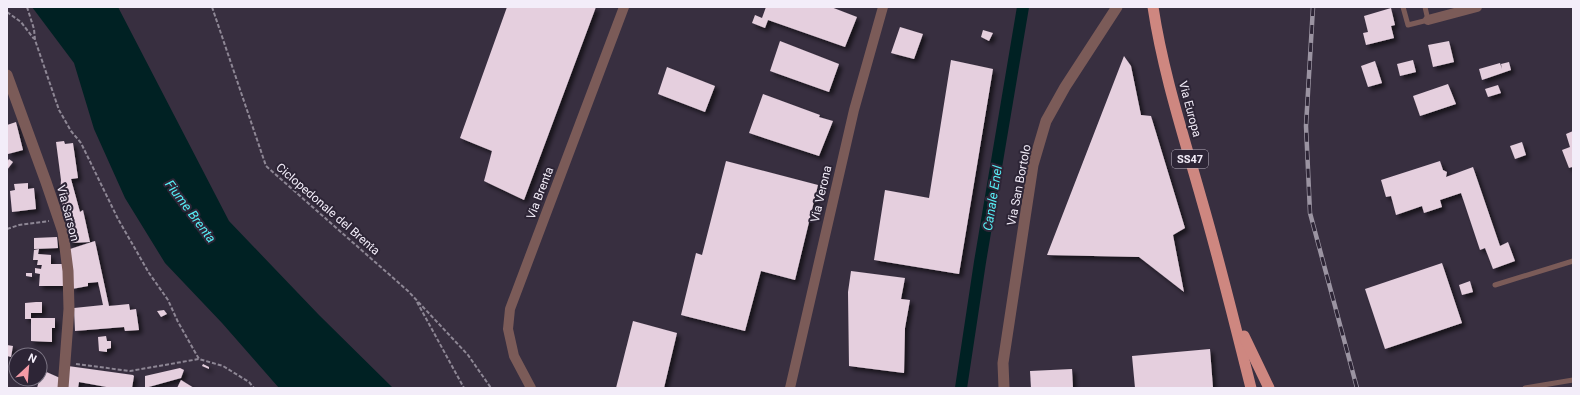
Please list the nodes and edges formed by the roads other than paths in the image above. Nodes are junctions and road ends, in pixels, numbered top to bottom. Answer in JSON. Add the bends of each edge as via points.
{"nodes":[{"id":1,"x":624,"y":7,"type":"edge"},
{"id":2,"x":883,"y":7,"type":"edge"},
{"id":3,"x":1117,"y":7,"type":"edge"},
{"id":4,"x":1153,"y":7,"type":"edge"},
{"id":5,"x":1403,"y":7,"type":"edge"},
{"id":6,"x":1425,"y":7,"type":"edge"},
{"id":7,"x":1477,"y":7,"type":"edge"},
{"id":8,"x":1428,"y":20,"type":"junction"},
{"id":9,"x":7,"y":75,"type":"edge"},
{"id":10,"x":1573,"y":261,"type":"edge"},
{"id":11,"x":1495,"y":286,"type":"dead end"},
{"id":12,"x":1231,"y":309,"type":"junction"},
{"id":13,"x":1573,"y":380,"type":"edge"},
{"id":14,"x":63,"y":388,"type":"edge"},
{"id":15,"x":531,"y":388,"type":"edge"},
{"id":16,"x":790,"y":388,"type":"edge"},
{"id":17,"x":1004,"y":388,"type":"edge"},
{"id":18,"x":1251,"y":388,"type":"edge"},
{"id":19,"x":1268,"y":388,"type":"edge"},
{"id":20,"x":1525,"y":388,"type":"edge"}],
"edges":[{"from":1,"to":15,"type":"street","name":"Via Brenta","via":[[510,309],[508,330],[514,356]]},
{"from":2,"to":16,"type":"street","name":"Via Verona","via":[[854,110]]},
{"from":3,"to":17,"type":"street","name":"Via San Bortolo","via":[[1046,121],[1030,188],[1003,363]]},
{"from":4,"to":12,"type":"highway","name":"Via Europa","number":"SS47","via":[[1171,92]]},
{"from":5,"to":8,"type":"lane","via":[[1408,25]]},
{"from":6,"to":8,"type":"lane"},
{"from":7,"to":8,"type":"street"},
{"from":9,"to":14,"type":"street","name":"Via Sarson","via":[[63,232],[69,310]]},
{"from":10,"to":11,"type":"lane"},
{"from":12,"to":18,"type":"highway","number":"SS47"},
{"from":12,"to":19,"type":"highway"},
{"from":13,"to":20,"type":"lane"}]}
